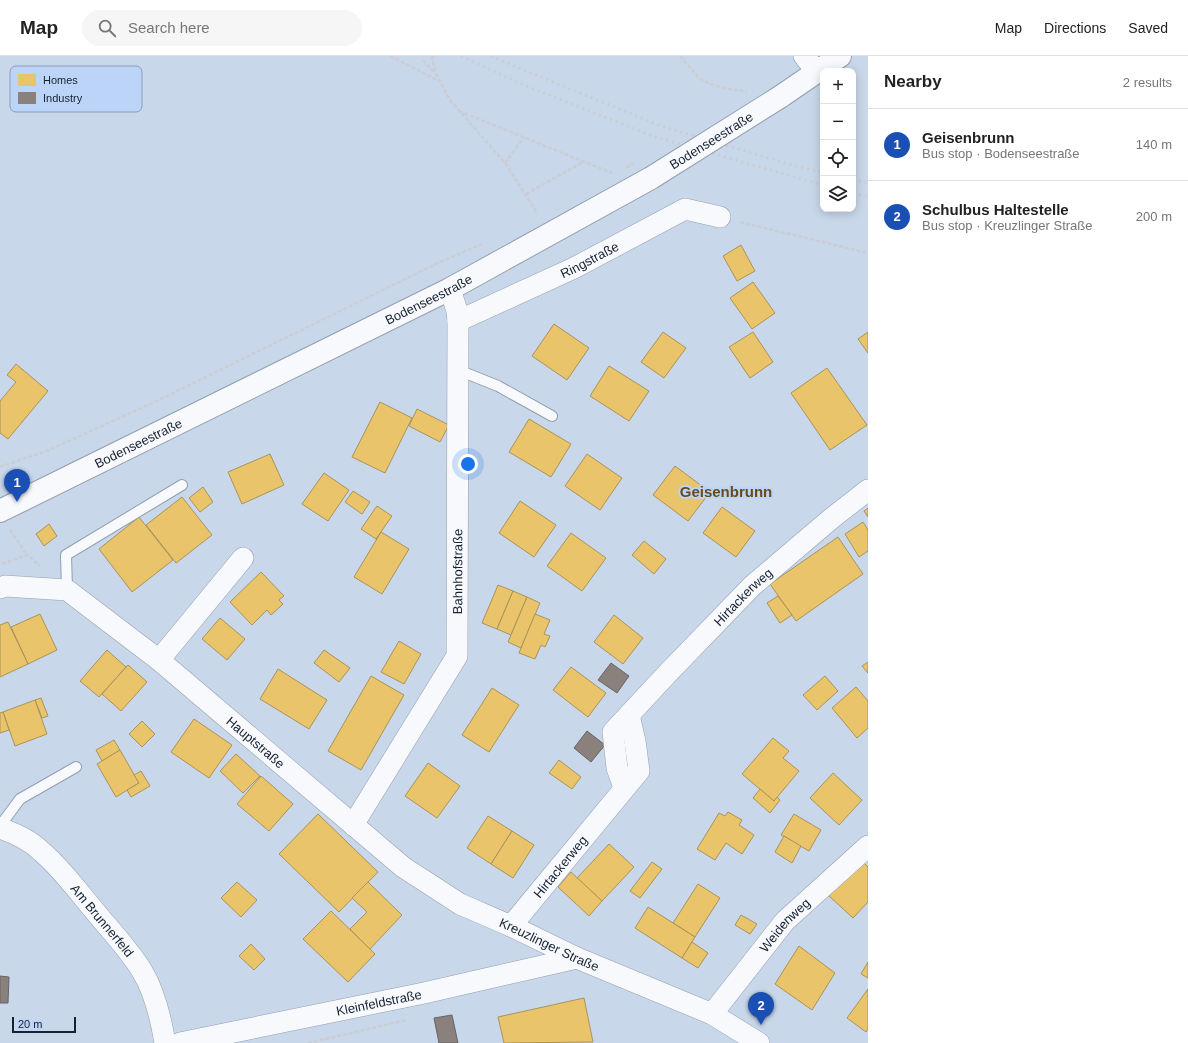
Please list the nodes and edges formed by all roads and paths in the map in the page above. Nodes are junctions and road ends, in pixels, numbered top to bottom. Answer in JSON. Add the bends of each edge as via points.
{"nodes":[{"id":1,"x":390,"y":56,"type":"edge"},
{"id":2,"x":433,"y":56,"type":"edge"},
{"id":3,"x":680,"y":56,"type":"edge"},
{"id":4,"x":840,"y":56,"type":"edge"},
{"id":5,"x":423,"y":60,"type":"dead end"},
{"id":6,"x":811,"y":64,"type":"edge"},
{"id":7,"x":436,"y":74,"type":"junction"},
{"id":8,"x":695,"y":74,"type":"junction"},
{"id":9,"x":691,"y":76,"type":"dead end"},
{"id":10,"x":441,"y":82,"type":"junction"},
{"id":11,"x":750,"y":91,"type":"dead end"},
{"id":12,"x":459,"y":111,"type":"junction"},
{"id":13,"x":524,"y":137,"type":"junction"},
{"id":14,"x":583,"y":162,"type":"junction"},
{"id":15,"x":505,"y":163,"type":"junction"},
{"id":16,"x":626,"y":168,"type":"dead end"},
{"id":17,"x":620,"y":171,"type":"dead end"},
{"id":18,"x":608,"y":178,"type":"dead end"},
{"id":19,"x":526,"y":194,"type":"junction"},
{"id":20,"x":538,"y":214,"type":"dead end"},
{"id":21,"x":720,"y":217,"type":"joint"},
{"id":22,"x":486,"y":243,"type":"dead end"},
{"id":23,"x":868,"y":253,"type":"edge"},
{"id":24,"x":450,"y":289,"type":"junction"},
{"id":25,"x":458,"y":321,"type":"junction"},
{"id":26,"x":458,"y":370,"type":"junction"},
{"id":27,"x":552,"y":416,"type":"dead end"},
{"id":28,"x":0,"y":467,"type":"edge"},
{"id":29,"x":182,"y":485,"type":"dead end"},
{"id":30,"x":868,"y":490,"type":"edge"},
{"id":31,"x":4,"y":518,"type":"edge"},
{"id":32,"x":27,"y":555,"type":"dead end"},
{"id":33,"x":243,"y":558,"type":"dead end"},
{"id":34,"x":0,"y":588,"type":"edge"},
{"id":35,"x":67,"y":590,"type":"junction"},
{"id":36,"x":158,"y":660,"type":"junction"},
{"id":37,"x":76,"y":767,"type":"dead end"},
{"id":38,"x":353,"y":825,"type":"junction"},
{"id":39,"x":0,"y":827,"type":"edge"},
{"id":40,"x":868,"y":846,"type":"edge"},
{"id":41,"x":511,"y":926,"type":"junction"},
{"id":42,"x":577,"y":958,"type":"junction"},
{"id":43,"x":712,"y":1014,"type":"junction"},
{"id":44,"x":165,"y":1043,"type":"edge"},
{"id":45,"x":180,"y":1043,"type":"edge"},
{"id":46,"x":759,"y":1043,"type":"edge"}],
"edges":[{"from":1,"to":10,"type":"path"},
{"from":2,"to":7,"type":"path"},
{"from":3,"to":8,"type":"path"},
{"from":4,"to":6,"type":"main road","name":"Bodenseestraße"},
{"from":5,"to":7,"type":"path"},
{"from":6,"to":24,"type":"main road","name":"Bodenseestraße","bridge":true,"via":[[780,97],[652,178]]},
{"from":7,"to":10,"type":"path"},
{"from":8,"to":9,"type":"path"},
{"from":8,"to":11,"type":"path","via":[[703,81],[716,86],[729,90]]},
{"from":10,"to":12,"type":"path","via":[[449,99]]},
{"from":12,"to":13,"type":"path"},
{"from":12,"to":15,"type":"path"},
{"from":13,"to":14,"type":"path"},
{"from":13,"to":15,"type":"path"},
{"from":14,"to":18,"type":"path","via":[[615,174]]},
{"from":14,"to":19,"type":"path"},
{"from":15,"to":19,"type":"path"},
{"from":16,"to":17,"type":"path"},
{"from":19,"to":20,"type":"path"},
{"from":21,"to":23,"type":"path"},
{"from":21,"to":25,"type":"street","name":"Ringstraße","via":[[685,209],[574,268]]},
{"from":22,"to":28,"type":"path","via":[[438,263],[160,400],[49,450]]},
{"from":24,"to":25,"type":"street","name":"Bahnhofstraße"},
{"from":24,"to":31,"type":"main road","name":"Bodenseestraße"},
{"from":25,"to":26,"type":"street","name":"Bahnhofstraße"},
{"from":26,"to":27,"type":"lane","via":[[498,386]]},
{"from":26,"to":38,"type":"street","name":"Bahnhofstraße","via":[[457,656]]},
{"from":29,"to":35,"type":"lane","via":[[66,555]]},
{"from":30,"to":41,"type":"street","name":"Hirtackerweg","via":[[752,586],[629,715],[638,771]]},
{"from":31,"to":32,"type":"path"},
{"from":33,"to":36,"type":"street"},
{"from":34,"to":35,"type":"street","via":[[5,586]]},
{"from":35,"to":36,"type":"street","name":"Hauptstraße"},
{"from":36,"to":38,"type":"street","name":"Hauptstraße"},
{"from":37,"to":39,"type":"lane","via":[[20,799]]},
{"from":38,"to":41,"type":"street","name":"Kreuzlinger Straße","via":[[403,867],[460,904]]},
{"from":39,"to":44,"type":"street","name":"Am Brunnerfeld","via":[[18,834],[42,852],[122,944],[142,971],[153,994]]},
{"from":40,"to":43,"type":"street","name":"Weidenweg","via":[[785,921]]},
{"from":41,"to":42,"type":"street","name":"Kreuzlinger Straße"},
{"from":42,"to":43,"type":"street","name":"Kreuzlinger Straße"},
{"from":42,"to":45,"type":"street","name":"Kleinfeldstraße","via":[[424,993]]},
{"from":43,"to":46,"type":"street","name":"Kreuzlinger Straße"}]}
